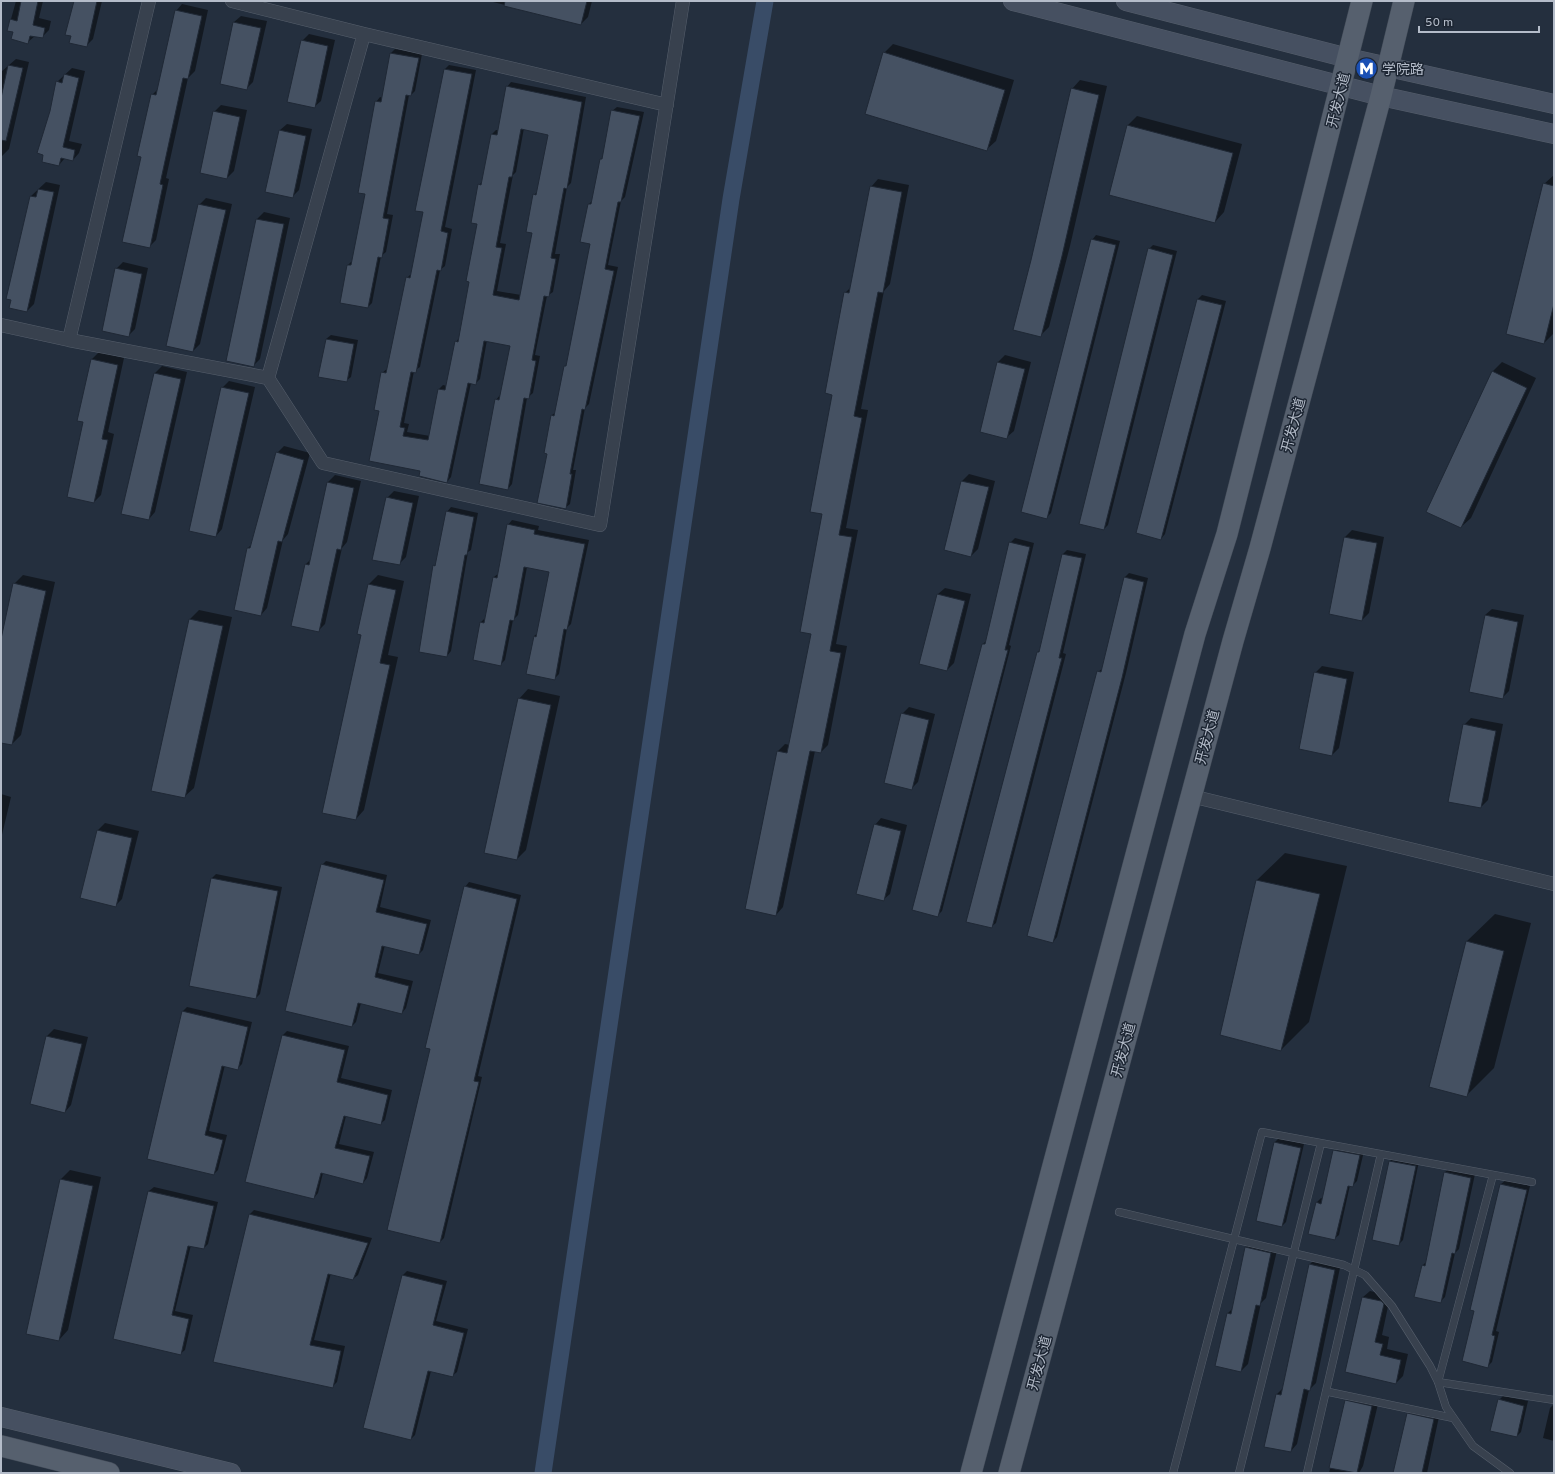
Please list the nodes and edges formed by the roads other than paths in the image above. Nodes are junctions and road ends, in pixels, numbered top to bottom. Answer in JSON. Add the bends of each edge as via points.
{"nodes":[{"id":1,"x":149,"y":1,"type":"edge"},
{"id":2,"x":232,"y":1,"type":"edge"},
{"id":3,"x":683,"y":1,"type":"edge"},
{"id":4,"x":1013,"y":1,"type":"edge"},
{"id":5,"x":1126,"y":1,"type":"edge"},
{"id":6,"x":1362,"y":1,"type":"edge"},
{"id":7,"x":1404,"y":1,"type":"edge"},
{"id":8,"x":364,"y":34,"type":"junction"},
{"id":9,"x":1348,"y":58,"type":"junction"},
{"id":10,"x":1388,"y":67,"type":"junction"},
{"id":11,"x":1342,"y":86,"type":"junction"},
{"id":12,"x":1381,"y":96,"type":"junction"},
{"id":13,"x":1554,"y":104,"type":"edge"},
{"id":14,"x":667,"y":106,"type":"junction"},
{"id":15,"x":1554,"y":134,"type":"edge"},
{"id":16,"x":1,"y":325,"type":"edge"},
{"id":17,"x":69,"y":340,"type":"junction"},
{"id":18,"x":268,"y":378,"type":"junction"},
{"id":19,"x":1191,"y":796,"type":"junction"},
{"id":20,"x":1554,"y":884,"type":"edge"},
{"id":21,"x":1321,"y":1143,"type":"junction"},
{"id":22,"x":1381,"y":1154,"type":"junction"},
{"id":23,"x":1493,"y":1175,"type":"junction"},
{"id":24,"x":1532,"y":1182,"type":"dead end"},
{"id":25,"x":1119,"y":1212,"type":"dead end"},
{"id":26,"x":1235,"y":1240,"type":"junction"},
{"id":27,"x":1292,"y":1253,"type":"junction"},
{"id":28,"x":1354,"y":1270,"type":"junction"},
{"id":29,"x":1438,"y":1382,"type":"junction"},
{"id":30,"x":1330,"y":1392,"type":"dead end"},
{"id":31,"x":1554,"y":1400,"type":"edge"},
{"id":32,"x":1,"y":1417,"type":"edge"},
{"id":33,"x":1453,"y":1418,"type":"junction"},
{"id":34,"x":1,"y":1446,"type":"edge"},
{"id":35,"x":109,"y":1473,"type":"edge"},
{"id":36,"x":231,"y":1473,"type":"edge"},
{"id":37,"x":971,"y":1473,"type":"edge"},
{"id":38,"x":1009,"y":1473,"type":"edge"},
{"id":39,"x":1172,"y":1473,"type":"edge"},
{"id":40,"x":1239,"y":1473,"type":"edge"},
{"id":41,"x":1307,"y":1473,"type":"edge"},
{"id":42,"x":1510,"y":1473,"type":"edge"}],
"edges":[{"from":1,"to":17,"type":"street"},
{"from":2,"to":8,"type":"street"},
{"from":3,"to":14,"type":"street"},
{"from":4,"to":11,"type":"main road"},
{"from":5,"to":9,"type":"main road"},
{"from":6,"to":9,"type":"main road","name":"开发大道"},
{"from":7,"to":10,"type":"main road","name":"开发大道"},
{"from":8,"to":14,"type":"street"},
{"from":8,"to":18,"type":"street"},
{"from":9,"to":10,"type":"main road"},
{"from":9,"to":11,"type":"main road","name":"开发大道"},
{"from":10,"to":12,"type":"main road","name":"开发大道"},
{"from":10,"to":13,"type":"main road"},
{"from":11,"to":12,"type":"main road"},
{"from":11,"to":37,"type":"main road","name":"开发大道","via":[[1227,534],[1195,634]]},
{"from":12,"to":15,"type":"main road"},
{"from":12,"to":19,"type":"main road","name":"开发大道"},
{"from":14,"to":18,"type":"street","via":[[600,525],[323,463]]},
{"from":16,"to":17,"type":"street"},
{"from":17,"to":18,"type":"street"},
{"from":19,"to":20,"type":"street"},
{"from":19,"to":38,"type":"main road","name":"开发大道"},
{"from":21,"to":22,"type":"lane"},
{"from":21,"to":26,"type":"lane","via":[[1262,1132]]},
{"from":21,"to":27,"type":"lane"},
{"from":22,"to":23,"type":"lane"},
{"from":22,"to":28,"type":"lane"},
{"from":23,"to":24,"type":"lane"},
{"from":23,"to":29,"type":"lane"},
{"from":25,"to":26,"type":"lane"},
{"from":26,"to":27,"type":"lane"},
{"from":26,"to":39,"type":"lane"},
{"from":27,"to":28,"type":"lane","via":[[1344,1265]]},
{"from":27,"to":40,"type":"lane"},
{"from":28,"to":29,"type":"lane","via":[[1365,1275],[1392,1306]]},
{"from":28,"to":41,"type":"lane"},
{"from":29,"to":31,"type":"lane"},
{"from":29,"to":33,"type":"lane","via":[[1446,1407]]},
{"from":30,"to":33,"type":"lane"},
{"from":32,"to":36,"type":"main road"},
{"from":33,"to":42,"type":"lane","via":[[1473,1446]]},
{"from":34,"to":35,"type":"main road"}]}
